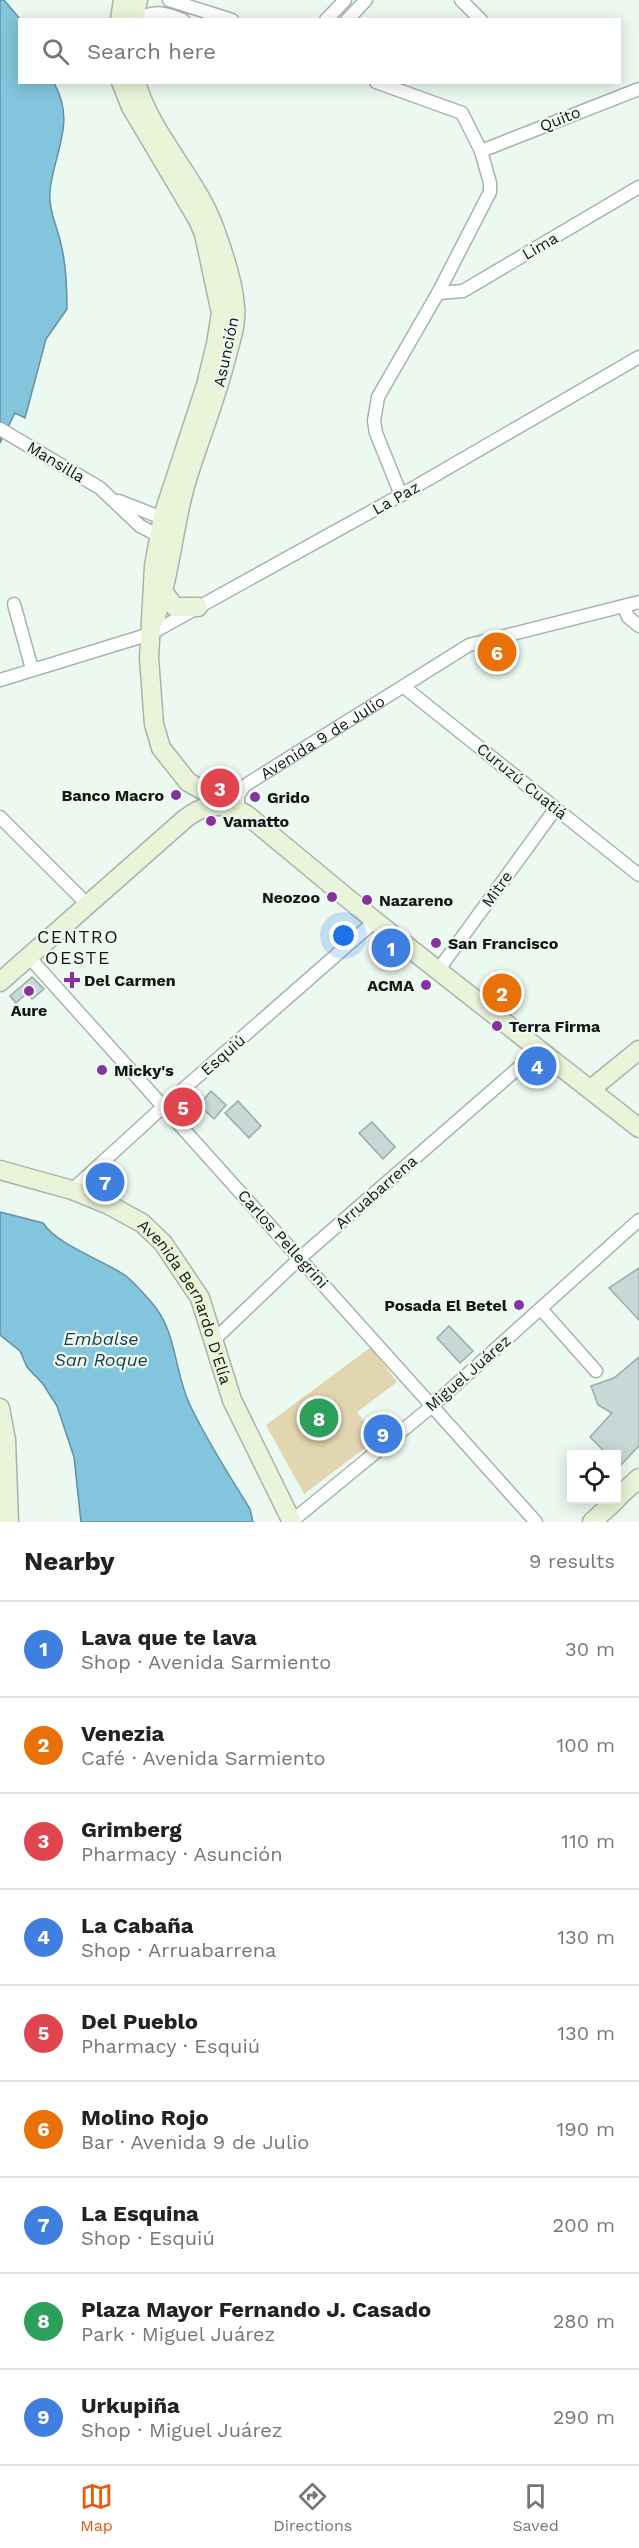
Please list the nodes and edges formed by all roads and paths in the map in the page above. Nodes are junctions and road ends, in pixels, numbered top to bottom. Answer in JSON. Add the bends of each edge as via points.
{"nodes":[{"id":1,"x":123,"y":0,"type":"edge"},
{"id":2,"x":138,"y":0,"type":"edge"},
{"id":3,"x":169,"y":0,"type":"edge"},
{"id":4,"x":345,"y":0,"type":"edge"},
{"id":5,"x":366,"y":0,"type":"edge"},
{"id":6,"x":461,"y":0,"type":"edge"},
{"id":7,"x":120,"y":18,"type":"edge"},
{"id":8,"x":135,"y":18,"type":"edge"},
{"id":9,"x":138,"y":18,"type":"edge"},
{"id":10,"x":177,"y":18,"type":"edge"},
{"id":11,"x":226,"y":18,"type":"edge"},
{"id":12,"x":328,"y":18,"type":"edge"},
{"id":13,"x":349,"y":18,"type":"edge"},
{"id":14,"x":479,"y":18,"type":"edge"},
{"id":15,"x":122,"y":84,"type":"edge"},
{"id":16,"x":137,"y":84,"type":"edge"},
{"id":17,"x":382,"y":84,"type":"edge"},
{"id":18,"x":639,"y":89,"type":"edge"},
{"id":19,"x":481,"y":152,"type":"junction"},
{"id":20,"x":639,"y":188,"type":"edge"},
{"id":21,"x":438,"y":293,"type":"junction"},
{"id":22,"x":639,"y":357,"type":"edge"},
{"id":23,"x":0,"y":429,"type":"edge"},
{"id":24,"x":401,"y":495,"type":"junction"},
{"id":25,"x":110,"y":497,"type":"junction"},
{"id":26,"x":167,"y":530,"type":"junction"},
{"id":27,"x":164,"y":593,"type":"junction"},
{"id":28,"x":639,"y":602,"type":"edge"},
{"id":29,"x":14,"y":604,"type":"dead end"},
{"id":30,"x":624,"y":606,"type":"junction"},
{"id":31,"x":198,"y":607,"type":"junction"},
{"id":32,"x":639,"y":626,"type":"edge"},
{"id":33,"x":150,"y":634,"type":"junction"},
{"id":34,"x":32,"y":669,"type":"junction"},
{"id":35,"x":0,"y":680,"type":"edge"},
{"id":36,"x":404,"y":687,"type":"junction"},
{"id":37,"x":188,"y":782,"type":"junction"},
{"id":38,"x":556,"y":808,"type":"junction"},
{"id":39,"x":238,"y":809,"type":"junction"},
{"id":40,"x":0,"y":817,"type":"edge"},
{"id":41,"x":186,"y":818,"type":"junction"},
{"id":42,"x":639,"y":875,"type":"edge"},
{"id":43,"x":87,"y":904,"type":"junction"},
{"id":44,"x":375,"y":921,"type":"junction"},
{"id":45,"x":29,"y":957,"type":"junction"},
{"id":46,"x":439,"y":969,"type":"junction"},
{"id":47,"x":0,"y":982,"type":"edge"},
{"id":48,"x":540,"y":1049,"type":"junction"},
{"id":49,"x":639,"y":1050,"type":"edge"},
{"id":50,"x":591,"y":1089,"type":"junction"},
{"id":51,"x":164,"y":1106,"type":"junction"},
{"id":52,"x":639,"y":1128,"type":"edge"},
{"id":53,"x":0,"y":1170,"type":"edge"},
{"id":54,"x":72,"y":1191,"type":"junction"},
{"id":55,"x":639,"y":1220,"type":"edge"},
{"id":56,"x":300,"y":1258,"type":"junction"},
{"id":57,"x":541,"y":1309,"type":"junction"},
{"id":58,"x":215,"y":1338,"type":"junction"},
{"id":59,"x":596,"y":1371,"type":"dead end"},
{"id":60,"x":430,"y":1407,"type":"junction"},
{"id":61,"x":0,"y":1408,"type":"edge"},
{"id":62,"x":639,"y":1478,"type":"edge"},
{"id":63,"x":621,"y":1494,"type":"edge"},
{"id":64,"x":611,"y":1504,"type":"edge"},
{"id":65,"x":9,"y":1522,"type":"edge"},
{"id":66,"x":292,"y":1522,"type":"edge"},
{"id":67,"x":536,"y":1522,"type":"edge"},
{"id":68,"x":592,"y":1522,"type":"edge"}],
"edges":[{"from":1,"to":7,"type":"main road"},
{"from":2,"to":8,"type":"main road"},
{"from":3,"to":11,"type":"street"},
{"from":4,"to":12,"type":"street"},
{"from":5,"to":13,"type":"street"},
{"from":6,"to":14,"type":"street"},
{"from":9,"to":10,"type":"street","via":[[160,12]]},
{"from":15,"to":26,"type":"main road","name":"Asunción","via":[[130,107],[201,227],[221,313]]},
{"from":16,"to":26,"type":"main road","name":"Asunción","via":[[147,110],[207,210],[236,306],[219,390]]},
{"from":17,"to":19,"type":"street","via":[[462,113]]},
{"from":18,"to":19,"type":"street","name":"Quito"},
{"from":19,"to":21,"type":"street","via":[[490,192]]},
{"from":20,"to":21,"type":"street","name":"Lima","via":[[463,291]]},
{"from":21,"to":24,"type":"street","via":[[376,403],[376,433]]},
{"from":22,"to":24,"type":"street","name":"La Paz"},
{"from":23,"to":25,"type":"street","name":"Mansilla"},
{"from":24,"to":31,"type":"street","name":"La Paz"},
{"from":25,"to":26,"type":"street","name":"Mansilla"},
{"from":25,"to":26,"type":"street","name":"Mansilla","via":[[140,526]]},
{"from":26,"to":27,"type":"main road","name":"Asunción"},
{"from":26,"to":33,"type":"main road","name":"Asunción","via":[[150,590]]},
{"from":27,"to":31,"type":"main road","via":[[175,607]]},
{"from":27,"to":33,"type":"main road","name":"Asunción"},
{"from":28,"to":30,"type":"street","name":"Avenida 9 de Julio"},
{"from":29,"to":34,"type":"street"},
{"from":30,"to":32,"type":"street"},
{"from":30,"to":36,"type":"street","name":"Avenida 9 de Julio","via":[[482,640]]},
{"from":31,"to":33,"type":"street","name":"La Paz"},
{"from":33,"to":34,"type":"street"},
{"from":33,"to":37,"type":"main road","name":"Asunción","via":[[157,739]]},
{"from":34,"to":35,"type":"street"},
{"from":36,"to":38,"type":"street","name":"Curuzú Cuatiá"},
{"from":36,"to":39,"type":"street","name":"Avenida 9 de Julio","via":[[244,786],[238,796]]},
{"from":37,"to":39,"type":"main road","name":"Asunción"},
{"from":37,"to":41,"type":"main road","via":[[193,801]]},
{"from":38,"to":42,"type":"street","name":"Curuzú Cuatiá"},
{"from":38,"to":46,"type":"street","name":"Mitre"},
{"from":39,"to":41,"type":"main road","via":[[210,805]]},
{"from":39,"to":44,"type":"main road","name":"Asunción"},
{"from":40,"to":43,"type":"street"},
{"from":41,"to":43,"type":"main road"},
{"from":43,"to":45,"type":"main road"},
{"from":44,"to":46,"type":"main road","name":"Asunción"},
{"from":44,"to":51,"type":"street","name":"Esquiú"},
{"from":45,"to":47,"type":"main road"},
{"from":45,"to":51,"type":"street","name":"Carlos Pellegrini"},
{"from":46,"to":48,"type":"main road","name":"Asunción"},
{"from":48,"to":50,"type":"main road","name":"Asunción"},
{"from":48,"to":56,"type":"street","name":"Arruabarrena"},
{"from":49,"to":50,"type":"main road"},
{"from":50,"to":52,"type":"main road","name":"Asunción"},
{"from":51,"to":54,"type":"street","name":"Esquiú"},
{"from":51,"to":56,"type":"street","name":"Carlos Pellegrini"},
{"from":53,"to":54,"type":"main road","name":"Avenida Bernardo D'Elía"},
{"from":54,"to":58,"type":"main road","name":"Avenida Bernardo D'Elía","via":[[128,1214],[156,1236],[194,1286]]},
{"from":55,"to":57,"type":"street","name":"Miguel Juárez"},
{"from":56,"to":58,"type":"street","name":"Arruabarrena"},
{"from":56,"to":60,"type":"street","name":"Carlos Pellegrini"},
{"from":57,"to":59,"type":"street"},
{"from":57,"to":60,"type":"street","name":"Miguel Juárez"},
{"from":58,"to":66,"type":"main road","name":"Avenida Bernardo D'Elía","via":[[232,1400]]},
{"from":60,"to":66,"type":"street","name":"Miguel Juárez"},
{"from":60,"to":67,"type":"street","name":"Carlos Pellegrini"},
{"from":61,"to":65,"type":"main road","via":[[6,1440]]},
{"from":62,"to":63,"type":"main road"},
{"from":64,"to":68,"type":"main road"}]}
